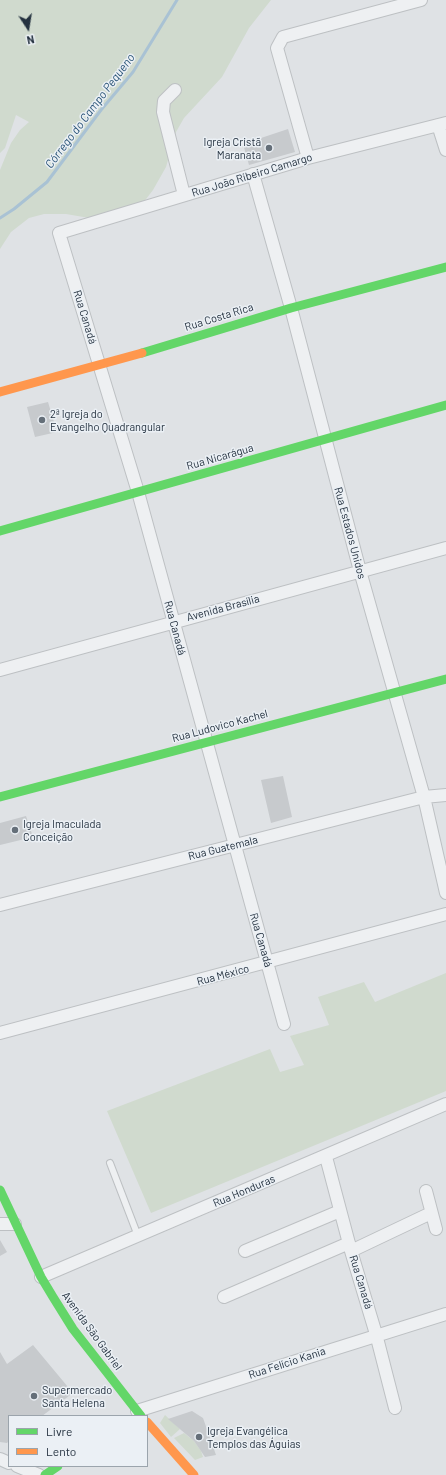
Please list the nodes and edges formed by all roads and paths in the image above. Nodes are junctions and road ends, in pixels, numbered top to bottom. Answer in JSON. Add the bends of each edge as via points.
{"nodes":[{"id":1,"x":421,"y":0,"type":"edge"},
{"id":2,"x":175,"y":90,"type":"dead end"},
{"id":3,"x":442,"y":124,"type":"edge"},
{"id":4,"x":446,"y":150,"type":"edge"},
{"id":5,"x":308,"y":158,"type":"junction"},
{"id":6,"x":253,"y":174,"type":"junction"},
{"id":7,"x":184,"y":195,"type":"junction"},
{"id":8,"x":59,"y":233,"type":"joint"},
{"id":9,"x":446,"y":267,"type":"edge"},
{"id":10,"x":291,"y":308,"type":"junction"},
{"id":11,"x":100,"y":366,"type":"junction"},
{"id":12,"x":0,"y":392,"type":"edge"},
{"id":13,"x":446,"y":405,"type":"edge"},
{"id":14,"x":326,"y":439,"type":"junction"},
{"id":15,"x":138,"y":492,"type":"junction"},
{"id":16,"x":0,"y":531,"type":"edge"},
{"id":17,"x":446,"y":548,"type":"edge"},
{"id":18,"x":360,"y":571,"type":"junction"},
{"id":19,"x":174,"y":621,"type":"junction"},
{"id":20,"x":0,"y":670,"type":"edge"},
{"id":21,"x":446,"y":679,"type":"edge"},
{"id":22,"x":396,"y":693,"type":"junction"},
{"id":23,"x":205,"y":742,"type":"junction"},
{"id":24,"x":446,"y":795,"type":"edge"},
{"id":25,"x":0,"y":797,"type":"edge"},
{"id":26,"x":424,"y":797,"type":"junction"},
{"id":27,"x":234,"y":845,"type":"junction"},
{"id":28,"x":446,"y":893,"type":"edge"},
{"id":29,"x":0,"y":904,"type":"edge"},
{"id":30,"x":446,"y":914,"type":"edge"},
{"id":31,"x":268,"y":963,"type":"junction"},
{"id":32,"x":284,"y":1024,"type":"dead end"},
{"id":33,"x":0,"y":1033,"type":"edge"},
{"id":34,"x":446,"y":1104,"type":"edge"},
{"id":35,"x":326,"y":1156,"type":"junction"},
{"id":36,"x":110,"y":1163,"type":"dead end"},
{"id":37,"x":0,"y":1190,"type":"edge"},
{"id":38,"x":426,"y":1191,"type":"dead end"},
{"id":39,"x":340,"y":1211,"type":"junction"},
{"id":40,"x":430,"y":1213,"type":"junction"},
{"id":41,"x":0,"y":1224,"type":"edge"},
{"id":42,"x":15,"y":1224,"type":"junction"},
{"id":43,"x":436,"y":1229,"type":"dead end"},
{"id":44,"x":138,"y":1236,"type":"junction"},
{"id":45,"x":350,"y":1247,"type":"junction"},
{"id":46,"x":245,"y":1251,"type":"dead end"},
{"id":47,"x":41,"y":1277,"type":"junction"},
{"id":48,"x":224,"y":1297,"type":"dead end"},
{"id":49,"x":446,"y":1314,"type":"edge"},
{"id":50,"x":376,"y":1334,"type":"junction"},
{"id":51,"x":395,"y":1408,"type":"dead end"},
{"id":52,"x":136,"y":1414,"type":"edge"},
{"id":53,"x":148,"y":1423,"type":"edge"},
{"id":54,"x":19,"y":1467,"type":"edge"},
{"id":55,"x":57,"y":1467,"type":"edge"},
{"id":56,"x":39,"y":1475,"type":"edge"},
{"id":57,"x":45,"y":1475,"type":"edge"},
{"id":58,"x":194,"y":1475,"type":"edge"}],
"edges":[{"from":1,"to":5,"type":"street","via":[[283,37],[277,48]]},
{"from":2,"to":7,"type":"street","via":[[164,101],[163,112]]},
{"from":3,"to":4,"type":"street"},
{"from":3,"to":5,"type":"street","name":"Rua João Ribeiro Camargo"},
{"from":5,"to":6,"type":"street","name":"Rua João Ribeiro Camargo"},
{"from":6,"to":7,"type":"street","name":"Rua João Ribeiro Camargo"},
{"from":6,"to":10,"type":"street","name":"Rua Estados Unidos"},
{"from":7,"to":8,"type":"street","name":"Rua João Ribeiro Camargo"},
{"from":8,"to":11,"type":"street","name":"Rua Canadá"},
{"from":9,"to":10,"type":"street","name":"Rua Costa Rica"},
{"from":10,"to":11,"type":"street","name":"Rua Costa Rica"},
{"from":10,"to":14,"type":"street","name":"Rua Estados Unidos"},
{"from":11,"to":12,"type":"street","name":"Rua Costa Rica"},
{"from":11,"to":15,"type":"street","name":"Rua Canadá"},
{"from":13,"to":14,"type":"street","name":"Rua Nicarágua"},
{"from":14,"to":15,"type":"street","name":"Rua Nicarágua"},
{"from":14,"to":18,"type":"street","name":"Rua Estados Unidos"},
{"from":15,"to":16,"type":"street","name":"Rua Nicarágua"},
{"from":15,"to":19,"type":"street","name":"Rua Canadá"},
{"from":17,"to":18,"type":"street","name":"Avenida Brasília"},
{"from":18,"to":19,"type":"street","name":"Avenida Brasília"},
{"from":18,"to":22,"type":"street","name":"Rua Estados Unidos"},
{"from":19,"to":20,"type":"street","name":"Avenida Brasília"},
{"from":19,"to":23,"type":"street","name":"Rua Canadá"},
{"from":21,"to":22,"type":"street","name":"Rua Ludovico Kachel"},
{"from":22,"to":23,"type":"street","name":"Rua Ludovico Kachel"},
{"from":22,"to":26,"type":"street","name":"Rua Estados Unidos"},
{"from":23,"to":25,"type":"street","name":"Rua Ludovico Kachel"},
{"from":23,"to":27,"type":"street","name":"Rua Canadá"},
{"from":24,"to":26,"type":"street","name":"Rua Guatemala"},
{"from":26,"to":27,"type":"street","name":"Rua Guatemala"},
{"from":26,"to":28,"type":"street","name":"Rua Estados Unidos"},
{"from":27,"to":29,"type":"street","name":"Rua Guatemala"},
{"from":27,"to":31,"type":"street","name":"Rua Canadá"},
{"from":30,"to":31,"type":"street","name":"Rua México"},
{"from":31,"to":32,"type":"street","name":"Rua Canadá"},
{"from":31,"to":33,"type":"street","name":"Rua México"},
{"from":34,"to":35,"type":"street","name":"Rua Honduras"},
{"from":35,"to":39,"type":"street","name":"Rua Canadá"},
{"from":35,"to":44,"type":"street","name":"Rua Honduras"},
{"from":36,"to":44,"type":"lane"},
{"from":37,"to":42,"type":"street","name":"Avenida São Gabriel"},
{"from":38,"to":40,"type":"street"},
{"from":39,"to":45,"type":"street","name":"Rua Canadá"},
{"from":39,"to":46,"type":"street"},
{"from":40,"to":43,"type":"street"},
{"from":40,"to":45,"type":"street"},
{"from":41,"to":42,"type":"street"},
{"from":42,"to":47,"type":"street","name":"Avenida São Gabriel"},
{"from":44,"to":47,"type":"street","name":"Rua Honduras"},
{"from":45,"to":48,"type":"street"},
{"from":45,"to":50,"type":"street","name":"Rua Canadá"},
{"from":47,"to":52,"type":"street","name":"Avenida São Gabriel","via":[[73,1329]]},
{"from":49,"to":50,"type":"street","name":"Rua Felício Kania"},
{"from":50,"to":51,"type":"street","name":"Rua Canadá"},
{"from":50,"to":52,"type":"street","name":"Rua Felício Kania"},
{"from":53,"to":58,"type":"street"},
{"from":54,"to":56,"type":"street"},
{"from":55,"to":57,"type":"street"}]}
